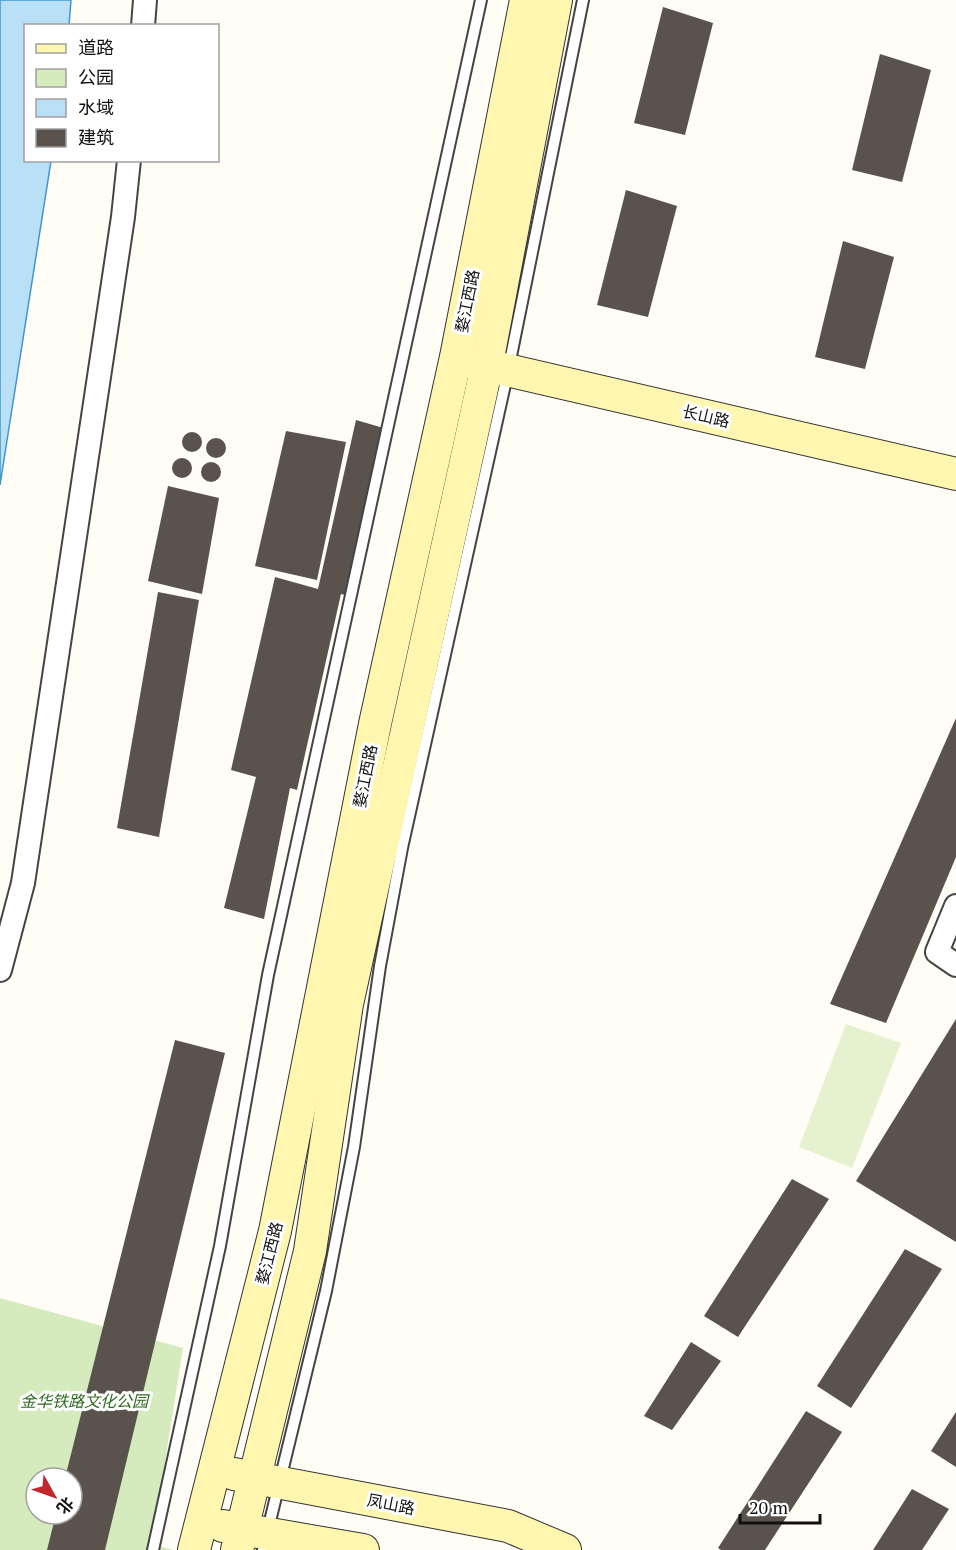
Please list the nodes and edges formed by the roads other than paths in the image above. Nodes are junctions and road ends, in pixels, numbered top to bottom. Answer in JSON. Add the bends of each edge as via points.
{"nodes":[{"id":1,"x":145,"y":0,"type":"edge"},
{"id":2,"x":481,"y":0,"type":"edge"},
{"id":3,"x":526,"y":0,"type":"edge"},
{"id":4,"x":556,"y":0,"type":"edge"},
{"id":5,"x":582,"y":0,"type":"edge"},
{"id":6,"x":143,"y":24,"type":"edge"},
{"id":7,"x":129,"y":162,"type":"edge"},
{"id":8,"x":456,"y":357,"type":"junction"},
{"id":9,"x":497,"y":368,"type":"junction"},
{"id":10,"x":956,"y":474,"type":"edge"},
{"id":11,"x":956,"y":906,"type":"edge"},
{"id":12,"x":956,"y":964,"type":"edge"},
{"id":13,"x":0,"y":970,"type":"edge"},
{"id":14,"x":214,"y":1470,"type":"junction"},
{"id":15,"x":267,"y":1480,"type":"junction"},
{"id":16,"x":198,"y":1536,"type":"edge"},
{"id":17,"x":252,"y":1541,"type":"edge"},
{"id":18,"x":153,"y":1550,"type":"edge"},
{"id":19,"x":363,"y":1550,"type":"edge"},
{"id":20,"x":565,"y":1550,"type":"edge"}],
"edges":[{"from":1,"to":6,"type":"street"},
{"from":2,"to":18,"type":"lane","via":[[268,975],[220,1246]]},
{"from":3,"to":8,"type":"main road","name":"婺江西路"},
{"from":4,"to":9,"type":"main road","name":"婺江西路"},
{"from":5,"to":9,"type":"lane"},
{"from":7,"to":13,"type":"street","via":[[23,883]]},
{"from":8,"to":9,"type":"main road","name":"长山路"},
{"from":8,"to":14,"type":"main road","name":"婺江西路","via":[[373,736],[275,1231]]},
{"from":9,"to":10,"type":"main road","name":"长山路"},
{"from":9,"to":15,"type":"main road","name":"婺江西路","via":[[347,1004],[310,1251]]},
{"from":11,"to":12,"type":"street","via":[[937,952]]},
{"from":14,"to":15,"type":"main road","name":"凤山路"},
{"from":14,"to":16,"type":"main road","name":"婺江西路"},
{"from":15,"to":17,"type":"main road","name":"婺江西路"},
{"from":15,"to":20,"type":"main road","name":"凤山路","via":[[508,1526]]},
{"from":16,"to":17,"type":"main road"},
{"from":17,"to":19,"type":"main road"}]}
